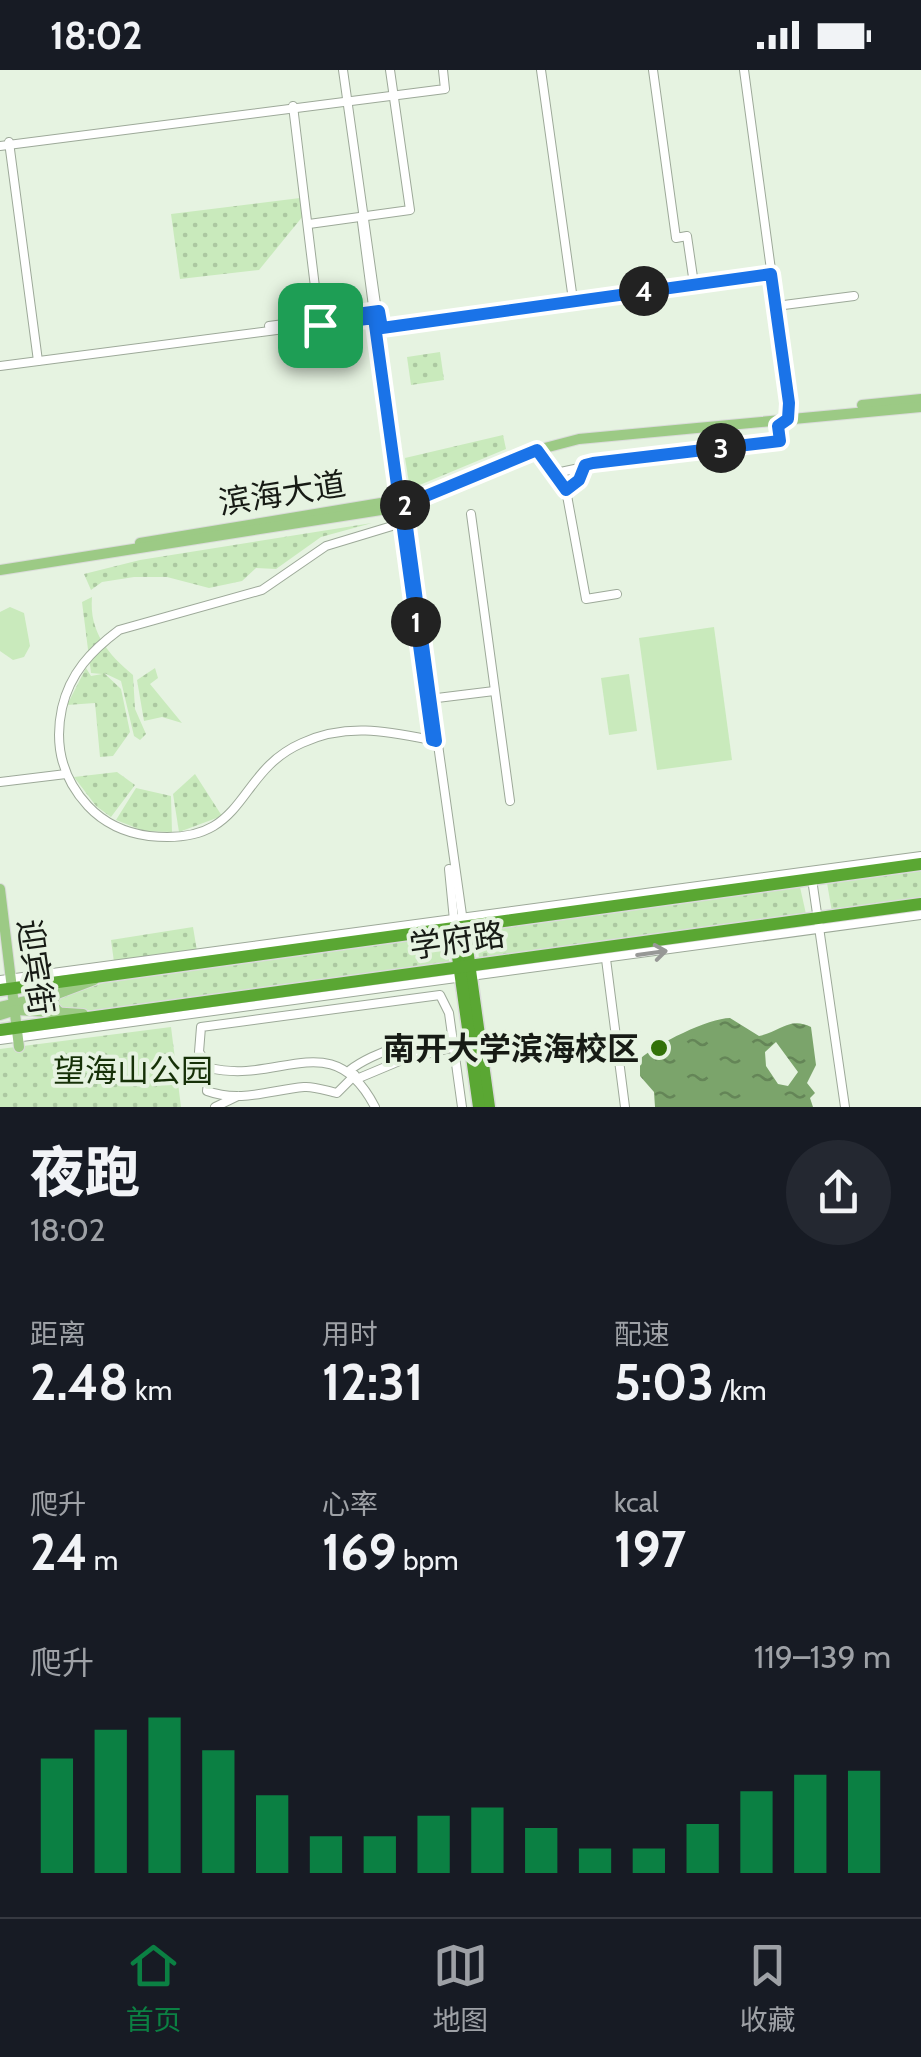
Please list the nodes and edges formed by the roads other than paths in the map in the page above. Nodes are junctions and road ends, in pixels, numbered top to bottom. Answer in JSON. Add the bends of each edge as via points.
{"nodes":[{"id":1,"x":343,"y":70,"type":"edge"},
{"id":2,"x":390,"y":70,"type":"edge"},
{"id":3,"x":443,"y":70,"type":"edge"},
{"id":4,"x":541,"y":70,"type":"edge"},
{"id":5,"x":653,"y":70,"type":"edge"},
{"id":6,"x":744,"y":70,"type":"edge"},
{"id":7,"x":393,"y":94,"type":"junction"},
{"id":8,"x":347,"y":100,"type":"junction"},
{"id":9,"x":293,"y":107,"type":"junction"},
{"id":10,"x":4,"y":144,"type":"edge"},
{"id":11,"x":364,"y":216,"type":"junction"},
{"id":12,"x":309,"y":224,"type":"junction"},
{"id":13,"x":771,"y":274,"type":"junction"},
{"id":14,"x":694,"y":284,"type":"junction"},
{"id":15,"x":854,"y":296,"type":"dead end"},
{"id":16,"x":573,"y":300,"type":"junction"},
{"id":17,"x":776,"y":306,"type":"junction"},
{"id":18,"x":376,"y":314,"type":"junction"},
{"id":19,"x":320,"y":322,"type":"junction"},
{"id":20,"x":379,"y":328,"type":"junction"},
{"id":21,"x":37,"y":359,"type":"junction"},
{"id":22,"x":0,"y":364,"type":"edge"},
{"id":23,"x":921,"y":403,"type":"edge"},
{"id":24,"x":788,"y":416,"type":"junction"},
{"id":25,"x":537,"y":450,"type":"junction"},
{"id":26,"x":585,"y":465,"type":"junction"},
{"id":27,"x":556,"y":474,"type":"junction"},
{"id":28,"x":566,"y":490,"type":"junction"},
{"id":29,"x":402,"y":502,"type":"junction"},
{"id":30,"x":471,"y":514,"type":"dead end"},
{"id":31,"x":402,"y":523,"type":"junction"},
{"id":32,"x":0,"y":567,"type":"edge"},
{"id":33,"x":617,"y":594,"type":"dead end"},
{"id":34,"x":494,"y":691,"type":"junction"},
{"id":35,"x":429,"y":699,"type":"junction"},
{"id":36,"x":434,"y":741,"type":"junction"},
{"id":37,"x":66,"y":774,"type":"junction"},
{"id":38,"x":0,"y":782,"type":"edge"},
{"id":39,"x":510,"y":800,"type":"dead end"},
{"id":40,"x":921,"y":856,"type":"edge"},
{"id":41,"x":921,"y":864,"type":"edge"},
{"id":42,"x":812,"y":880,"type":"junction"},
{"id":43,"x":0,"y":889,"type":"edge"},
{"id":44,"x":921,"y":904,"type":"edge"},
{"id":45,"x":921,"y":915,"type":"edge"},
{"id":46,"x":458,"y":923,"type":"junction"},
{"id":47,"x":818,"y":923,"type":"junction"},
{"id":48,"x":0,"y":924,"type":"edge"},
{"id":49,"x":606,"y":959,"type":"junction"},
{"id":50,"x":466,"y":972,"type":"junction"},
{"id":51,"x":104,"y":976,"type":"junction"},
{"id":52,"x":7,"y":984,"type":"edge"},
{"id":53,"x":57,"y":994,"type":"junction"},
{"id":54,"x":9,"y":1009,"type":"edge"},
{"id":55,"x":62,"y":1013,"type":"junction"},
{"id":56,"x":113,"y":1015,"type":"junction"},
{"id":57,"x":14,"y":1033,"type":"edge"},
{"id":58,"x":0,"y":1040,"type":"edge"},
{"id":59,"x":475,"y":1042,"type":"junction"},
{"id":60,"x":453,"y":1046,"type":"junction"},
{"id":61,"x":312,"y":1062,"type":"junction"},
{"id":62,"x":210,"y":1068,"type":"junction"},
{"id":63,"x":355,"y":1074,"type":"junction"},
{"id":64,"x":312,"y":1087,"type":"junction"},
{"id":65,"x":238,"y":1096,"type":"junction"},
{"id":66,"x":216,"y":1107,"type":"edge"},
{"id":67,"x":375,"y":1107,"type":"edge"},
{"id":68,"x":462,"y":1107,"type":"edge"},
{"id":69,"x":479,"y":1107,"type":"edge"},
{"id":70,"x":489,"y":1107,"type":"edge"},
{"id":71,"x":625,"y":1107,"type":"edge"},
{"id":72,"x":845,"y":1107,"type":"edge"}],
"edges":[{"from":1,"to":8,"type":"street"},
{"from":2,"to":7,"type":"street"},
{"from":3,"to":7,"type":"street","via":[[445,87]]},
{"from":4,"to":16,"type":"street"},
{"from":5,"to":14,"type":"street","via":[[676,238],[687,236]]},
{"from":6,"to":13,"type":"street"},
{"from":7,"to":8,"type":"street"},
{"from":7,"to":11,"type":"street","via":[[410,210]]},
{"from":8,"to":9,"type":"street"},
{"from":8,"to":11,"type":"street"},
{"from":9,"to":10,"type":"street"},
{"from":9,"to":12,"type":"street"},
{"from":10,"to":21,"type":"street"},
{"from":11,"to":12,"type":"street"},
{"from":11,"to":18,"type":"street"},
{"from":12,"to":19,"type":"street"},
{"from":13,"to":14,"type":"street"},
{"from":13,"to":17,"type":"street"},
{"from":14,"to":16,"type":"street"},
{"from":15,"to":17,"type":"street"},
{"from":16,"to":20,"type":"street"},
{"from":17,"to":24,"type":"street"},
{"from":18,"to":19,"type":"street"},
{"from":18,"to":20,"type":"street"},
{"from":19,"to":21,"type":"street"},
{"from":20,"to":29,"type":"street"},
{"from":21,"to":22,"type":"street"},
{"from":23,"to":24,"type":"main road","name":"滨海大道"},
{"from":24,"to":25,"type":"main road","name":"滨海大道","via":[[601,436]]},
{"from":24,"to":26,"type":"street","via":[[778,426],[780,441]]},
{"from":24,"to":29,"type":"main road","name":"滨海大道","via":[[558,438]]},
{"from":25,"to":27,"type":"street"},
{"from":25,"to":29,"type":"main road","name":"滨海大道"},
{"from":26,"to":27,"type":"street"},
{"from":26,"to":28,"type":"street"},
{"from":27,"to":28,"type":"street"},
{"from":28,"to":33,"type":"street","via":[[586,599]]},
{"from":29,"to":31,"type":"street"},
{"from":29,"to":32,"type":"main road","name":"滨海大道"},
{"from":29,"to":32,"type":"main road","name":"滨海大道"},
{"from":29,"to":35,"type":"street"},
{"from":30,"to":34,"type":"street"},
{"from":31,"to":35,"type":"street"},
{"from":31,"to":37,"type":"street","via":[[326,546],[262,590],[133,626],[99,645],[67,687],[58,727]]},
{"from":34,"to":35,"type":"street"},
{"from":34,"to":39,"type":"street"},
{"from":35,"to":36,"type":"street"},
{"from":36,"to":37,"type":"street","via":[[379,728],[301,743],[277,758],[236,811],[202,834],[170,838],[109,823]]},
{"from":36,"to":46,"type":"street"},
{"from":37,"to":38,"type":"street"},
{"from":40,"to":46,"type":"street"},
{"from":41,"to":42,"type":"highway","name":"学府路"},
{"from":42,"to":46,"type":"highway","name":"学府路"},
{"from":42,"to":47,"type":"street"},
{"from":43,"to":52,"type":"main road","name":"迎宾街"},
{"from":44,"to":47,"type":"highway","name":"学府路"},
{"from":45,"to":47,"type":"street"},
{"from":46,"to":50,"type":"highway"},
{"from":46,"to":51,"type":"highway","name":"学府路"},
{"from":46,"to":52,"type":"street"},
{"from":49,"to":47,"type":"street","one_way":true},
{"from":47,"to":50,"type":"highway","name":"学府路"},
{"from":47,"to":72,"type":"street"},
{"from":48,"to":52,"type":"main road","name":"迎宾街"},
{"from":49,"to":50,"type":"street"},
{"from":49,"to":71,"type":"street"},
{"from":50,"to":56,"type":"highway","name":"学府路"},
{"from":50,"to":57,"type":"street"},
{"from":50,"to":59,"type":"highway"},
{"from":51,"to":52,"type":"highway","name":"学府路"},
{"from":51,"to":53,"type":"main road"},
{"from":52,"to":54,"type":"main road","name":"迎宾街"},
{"from":53,"to":54,"type":"main road"},
{"from":53,"to":55,"type":"main road","via":[[52,1005]]},
{"from":54,"to":55,"type":"main road"},
{"from":54,"to":57,"type":"main road","name":"迎宾街"},
{"from":55,"to":56,"type":"main road"},
{"from":56,"to":57,"type":"highway","name":"学府路"},
{"from":57,"to":58,"type":"street"},
{"from":59,"to":60,"type":"street"},
{"from":59,"to":69,"type":"highway"},
{"from":59,"to":70,"type":"highway"},
{"from":60,"to":62,"type":"street","via":[[449,1013],[435,994],[206,1024],[198,1036]]},
{"from":60,"to":63,"type":"street","via":[[440,1040],[402,1047]]},
{"from":60,"to":68,"type":"street"},
{"from":61,"to":62,"type":"street","via":[[245,1072]]},
{"from":61,"to":63,"type":"street"},
{"from":61,"to":64,"type":"street"},
{"from":62,"to":65,"type":"street","via":[[207,1091]]},
{"from":63,"to":64,"type":"street","via":[[336,1093]]},
{"from":63,"to":67,"type":"street"},
{"from":64,"to":65,"type":"street"},
{"from":65,"to":66,"type":"street"}]}
